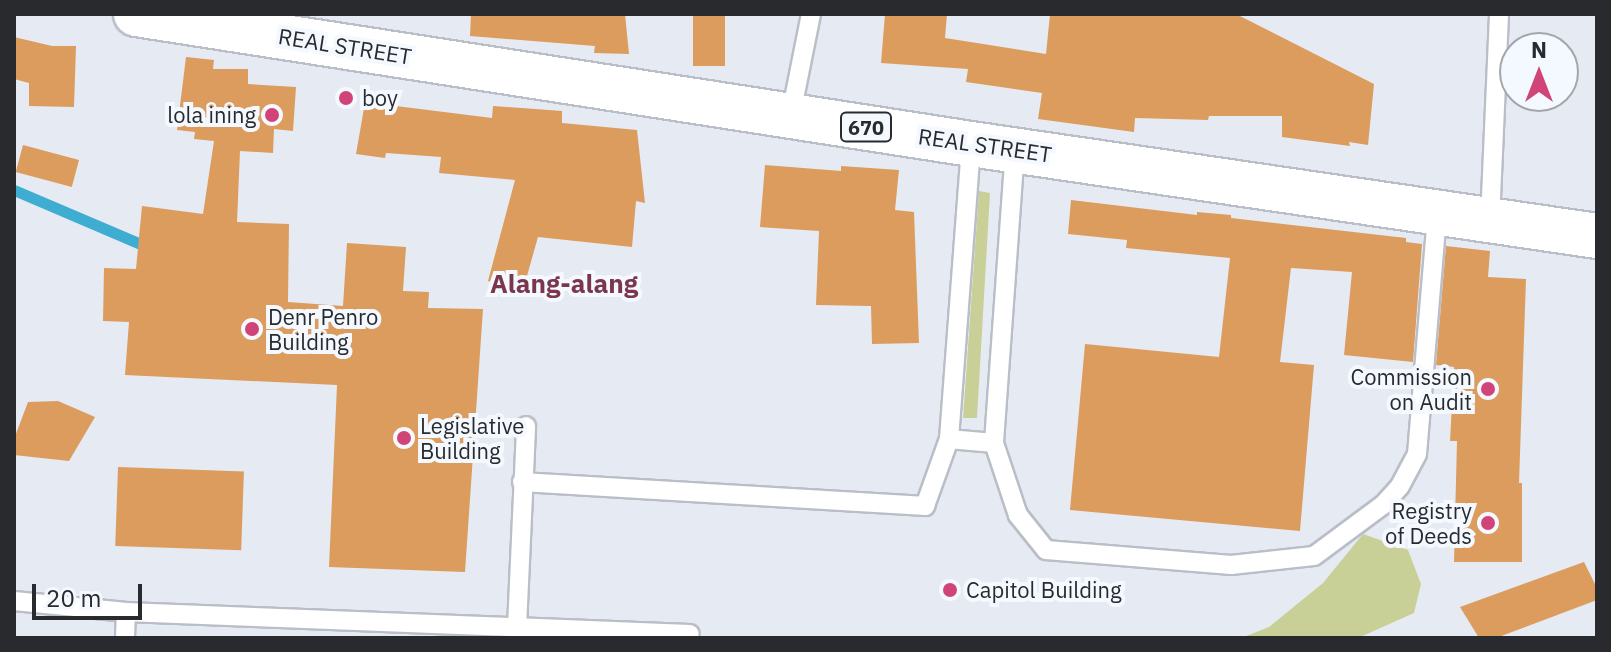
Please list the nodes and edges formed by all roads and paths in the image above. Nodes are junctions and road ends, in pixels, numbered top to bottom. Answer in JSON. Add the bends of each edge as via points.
{"nodes":[{"id":1,"x":136,"y":14,"type":"edge"},
{"id":2,"x":811,"y":14,"type":"edge"},
{"id":3,"x":1499,"y":14,"type":"edge"},
{"id":4,"x":791,"y":114,"type":"junction"},
{"id":5,"x":971,"y":144,"type":"junction"},
{"id":6,"x":1015,"y":148,"type":"junction"},
{"id":7,"x":1437,"y":214,"type":"junction"},
{"id":8,"x":1490,"y":221,"type":"junction"},
{"id":9,"x":1597,"y":236,"type":"edge"},
{"id":10,"x":526,"y":426,"type":"dead end"},
{"id":11,"x":949,"y":439,"type":"junction"},
{"id":12,"x":994,"y":443,"type":"junction"},
{"id":13,"x":522,"y":482,"type":"junction"},
{"id":14,"x":14,"y":601,"type":"edge"},
{"id":15,"x":126,"y":612,"type":"junction"},
{"id":16,"x":517,"y":627,"type":"junction"},
{"id":17,"x":583,"y":633,"type":"edge"},
{"id":18,"x":690,"y":634,"type":"dead end"},
{"id":19,"x":125,"y":638,"type":"edge"}],
"edges":[{"from":1,"to":4,"type":"main road","name":"REAL STREET","number":"670"},
{"from":2,"to":4,"type":"lane"},
{"from":3,"to":8,"type":"lane"},
{"from":4,"to":5,"type":"main road","name":"REAL STREET","number":"670"},
{"from":5,"to":6,"type":"main road","name":"REAL STREET","number":"670"},
{"from":5,"to":11,"type":"lane"},
{"from":6,"to":7,"type":"main road","name":"REAL STREET","number":"670"},
{"from":6,"to":12,"type":"lane"},
{"from":7,"to":8,"type":"main road","name":"REAL STREET","number":"670"},
{"from":7,"to":12,"type":"lane","via":[[1417,454],[1383,505],[1314,556],[1231,565],[1046,550],[1018,515]]},
{"from":8,"to":9,"type":"main road","name":"REAL STREET","number":"670"},
{"from":10,"to":13,"type":"lane"},
{"from":11,"to":12,"type":"lane"},
{"from":11,"to":13,"type":"lane","via":[[925,506]]},
{"from":13,"to":16,"type":"lane"},
{"from":14,"to":15,"type":"lane"},
{"from":15,"to":16,"type":"lane"},
{"from":15,"to":19,"type":"lane"},
{"from":16,"to":17,"type":"lane"},
{"from":17,"to":18,"type":"lane"}]}
